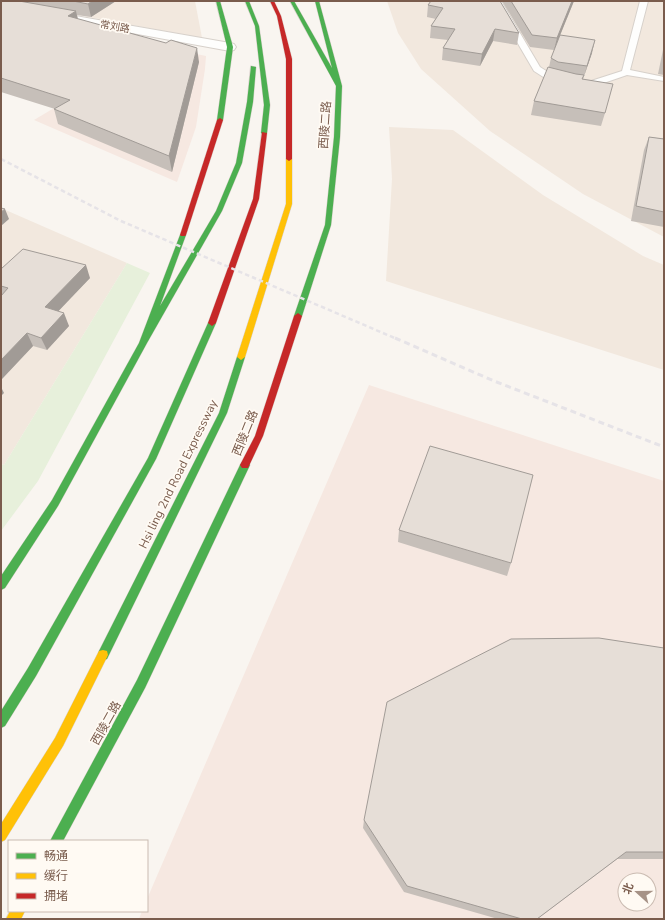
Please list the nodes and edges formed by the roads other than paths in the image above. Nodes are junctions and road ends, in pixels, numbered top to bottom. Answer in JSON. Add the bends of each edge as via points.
{"nodes":[{"id":1,"x":218,"y":1,"type":"edge"},
{"id":2,"x":247,"y":1,"type":"edge"},
{"id":3,"x":272,"y":1,"type":"edge"},
{"id":4,"x":292,"y":1,"type":"edge"},
{"id":5,"x":317,"y":1,"type":"edge"},
{"id":6,"x":497,"y":1,"type":"edge"},
{"id":7,"x":644,"y":1,"type":"edge"},
{"id":8,"x":1,"y":6,"type":"edge"},
{"id":9,"x":257,"y":26,"type":"junction"},
{"id":10,"x":230,"y":47,"type":"junction"},
{"id":11,"x":626,"y":72,"type":"junction"},
{"id":12,"x":664,"y":79,"type":"edge"},
{"id":13,"x":339,"y":86,"type":"junction"},
{"id":14,"x":144,"y":343,"type":"junction"},
{"id":15,"x":1,"y":586,"type":"edge"},
{"id":16,"x":1,"y":722,"type":"edge"},
{"id":17,"x":1,"y":836,"type":"edge"},
{"id":18,"x":57,"y":840,"type":"edge"}],
"edges":[{"from":1,"to":10,"type":"main road"},
{"from":2,"to":9,"type":"main road"},
{"from":3,"to":17,"type":"main road","name":"Hsi ling 2nd Road Expressway","via":[[279,16],[289,59],[289,204],[224,412],[59,742]]},
{"from":4,"to":13,"type":"main road"},
{"from":5,"to":13,"type":"main road","name":"西陵二路"},
{"from":6,"to":11,"type":"lane","via":[[537,69],[551,78],[592,84]]},
{"from":7,"to":11,"type":"lane"},
{"from":8,"to":10,"type":"street","name":"常刘路"},
{"from":9,"to":14,"type":"main road","via":[[250,102],[239,163],[219,211]]},
{"from":9,"to":16,"type":"main road","via":[[267,105],[256,199],[209,330],[152,459]]},
{"from":10,"to":14,"type":"main road","via":[[219,126],[179,248]]},
{"from":11,"to":12,"type":"lane"},
{"from":13,"to":18,"type":"main road","name":"西陵二路","via":[[337,137],[328,225],[259,436],[141,684]]},
{"from":14,"to":15,"type":"main road","via":[[55,503]]}]}
